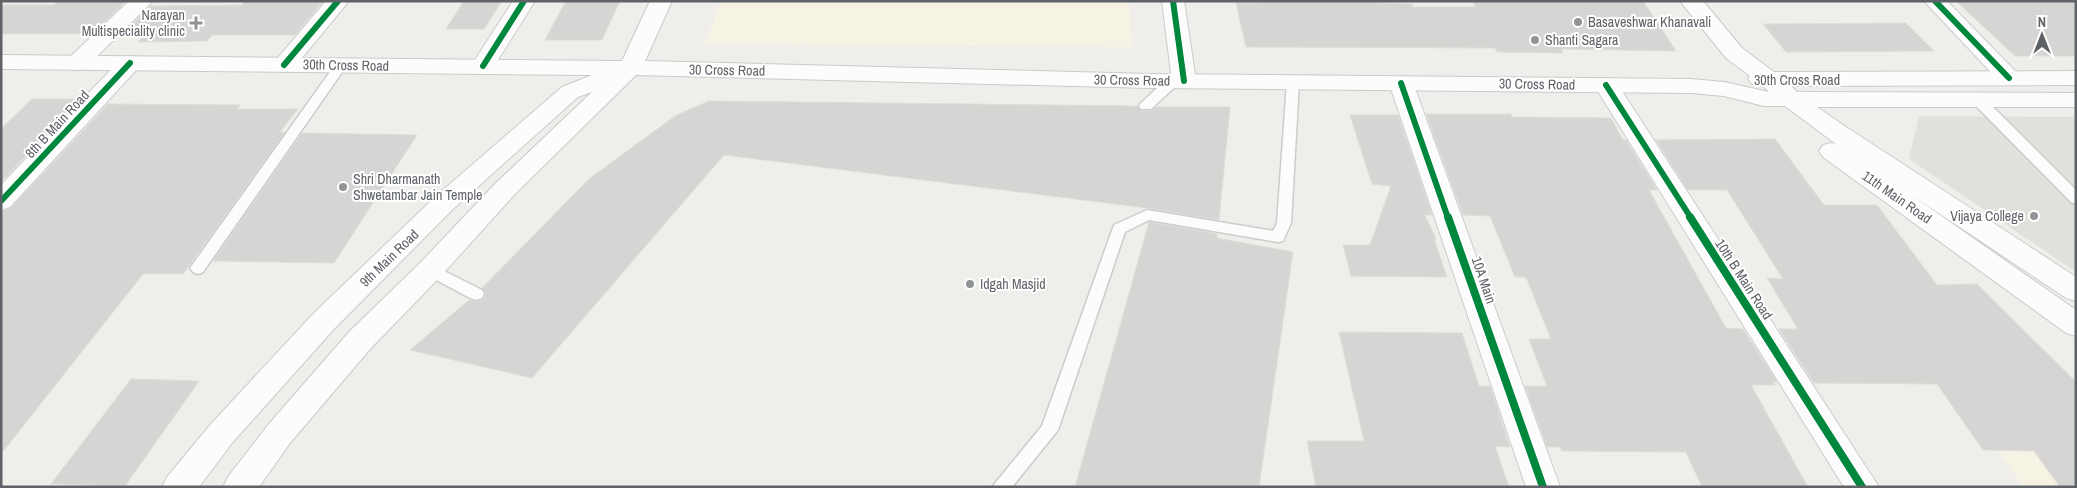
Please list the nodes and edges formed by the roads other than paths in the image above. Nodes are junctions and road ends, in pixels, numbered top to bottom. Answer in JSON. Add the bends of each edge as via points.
{"nodes":[{"id":1,"x":142,"y":1,"type":"edge"},
{"id":2,"x":338,"y":1,"type":"edge"},
{"id":3,"x":524,"y":1,"type":"edge"},
{"id":4,"x":661,"y":1,"type":"edge"},
{"id":5,"x":1173,"y":1,"type":"edge"},
{"id":6,"x":1691,"y":1,"type":"edge"},
{"id":7,"x":1935,"y":1,"type":"edge"},
{"id":8,"x":1,"y":62,"type":"edge"},
{"id":9,"x":77,"y":63,"type":"junction"},
{"id":10,"x":130,"y":63,"type":"junction"},
{"id":11,"x":284,"y":64,"type":"junction"},
{"id":12,"x":341,"y":65,"type":"junction"},
{"id":13,"x":483,"y":66,"type":"junction"},
{"id":14,"x":630,"y":68,"type":"junction"},
{"id":15,"x":2010,"y":78,"type":"junction"},
{"id":16,"x":2076,"y":78,"type":"edge"},
{"id":17,"x":1179,"y":81,"type":"junction"},
{"id":18,"x":1292,"y":82,"type":"junction"},
{"id":19,"x":1401,"y":83,"type":"junction"},
{"id":20,"x":1606,"y":85,"type":"junction"},
{"id":21,"x":1750,"y":87,"type":"junction"},
{"id":22,"x":1791,"y":99,"type":"junction"},
{"id":23,"x":1978,"y":100,"type":"junction"},
{"id":24,"x":2076,"y":100,"type":"edge"},
{"id":25,"x":1146,"y":106,"type":"dead end"},
{"id":26,"x":2076,"y":200,"type":"edge"},
{"id":27,"x":1,"y":201,"type":"edge"},
{"id":28,"x":198,"y":268,"type":"dead end"},
{"id":29,"x":430,"y":270,"type":"junction"},
{"id":30,"x":2076,"y":291,"type":"edge"},
{"id":31,"x":476,"y":294,"type":"dead end"},
{"id":32,"x":2076,"y":325,"type":"edge"},
{"id":33,"x":180,"y":487,"type":"edge"},
{"id":34,"x":240,"y":487,"type":"edge"},
{"id":35,"x":1002,"y":487,"type":"edge"},
{"id":36,"x":1543,"y":487,"type":"edge"},
{"id":37,"x":1862,"y":487,"type":"edge"}],
"edges":[{"from":1,"to":9,"type":"main road"},
{"from":2,"to":11,"type":"main road"},
{"from":3,"to":13,"type":"main road"},
{"from":4,"to":14,"type":"main road"},
{"from":5,"to":17,"type":"main road"},
{"from":6,"to":21,"type":"main road","name":"11th Main Road","via":[[1734,53]]},
{"from":7,"to":15,"type":"main road"},
{"from":8,"to":9,"type":"main road","name":"30th Cross Road"},
{"from":9,"to":10,"type":"main road","name":"30th Cross Road"},
{"from":10,"to":11,"type":"main road","name":"30th Cross Road"},
{"from":10,"to":27,"type":"main road","name":"8th B Main Road"},
{"from":11,"to":12,"type":"main road","name":"30th Cross Road"},
{"from":12,"to":13,"type":"main road","name":"30th Cross Road"},
{"from":12,"to":28,"type":"lane"},
{"from":13,"to":14,"type":"main road","name":"30th Cross Road"},
{"from":14,"to":17,"type":"main road","name":"30 Cross Road"},
{"from":14,"to":29,"type":"main road","via":[[504,189]]},
{"from":14,"to":33,"type":"main road","name":"9th Main Road","via":[[570,92],[444,204],[324,321],[221,434]]},
{"from":15,"to":16,"type":"main road","name":"30th Cross Road"},
{"from":15,"to":21,"type":"main road","name":"30th Cross Road","via":[[1850,80]]},
{"from":17,"to":18,"type":"main road","name":"30 Cross Road"},
{"from":17,"to":25,"type":"lane"},
{"from":18,"to":19,"type":"main road","name":"30 Cross Road"},
{"from":18,"to":35,"type":"lane","via":[[1284,223],[1278,237],[1147,215],[1119,229],[1049,430]]},
{"from":19,"to":20,"type":"main road","name":"30 Cross Road"},
{"from":19,"to":36,"type":"main road","name":"10A Main"},
{"from":20,"to":21,"type":"main road","name":"30 Cross Road"},
{"from":20,"to":37,"type":"main road","name":"10th B Main Road"},
{"from":21,"to":22,"type":"main road","name":"11th Main Road"},
{"from":21,"to":32,"type":"main road","name":"11th Main Road","via":[[1805,132]]},
{"from":22,"to":23,"type":"main road","name":"30th Cross Road"},
{"from":22,"to":30,"type":"main road","name":"11th Main Road","via":[[1834,131]]},
{"from":23,"to":24,"type":"main road","name":"30th Cross Road"},
{"from":23,"to":26,"type":"lane"},
{"from":29,"to":31,"type":"lane"},
{"from":29,"to":34,"type":"main road","via":[[360,340],[279,434]]}]}
